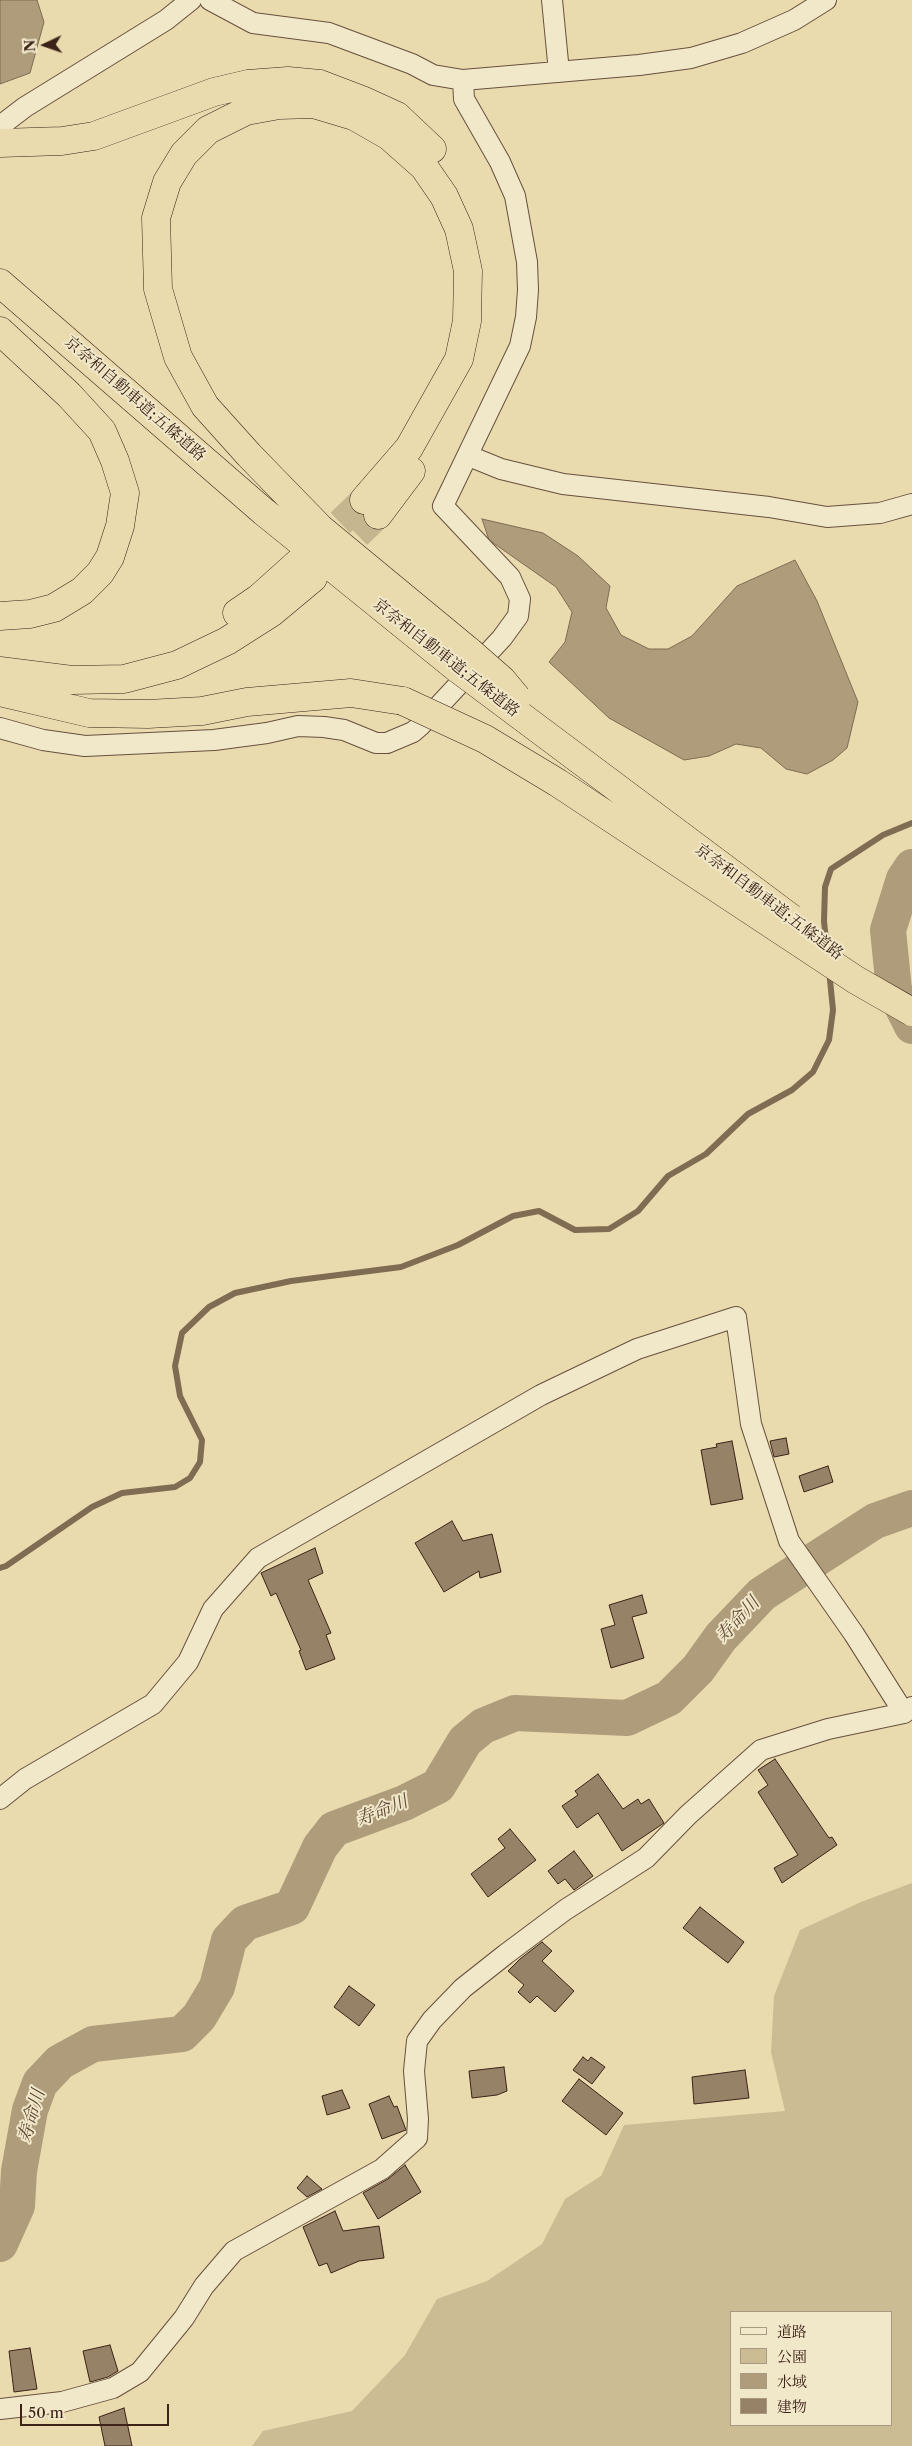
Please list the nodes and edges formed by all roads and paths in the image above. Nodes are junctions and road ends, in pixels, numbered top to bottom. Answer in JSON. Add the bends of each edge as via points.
{"nodes":[{"id":1,"x":191,"y":0,"type":"edge"},
{"id":2,"x":210,"y":0,"type":"edge"},
{"id":3,"x":552,"y":0,"type":"edge"},
{"id":4,"x":826,"y":0,"type":"edge"},
{"id":5,"x":559,"y":72,"type":"junction"},
{"id":6,"x":463,"y":80,"type":"junction"},
{"id":7,"x":6,"y":137,"type":"edge"},
{"id":8,"x":0,"y":283,"type":"edge"},
{"id":9,"x":0,"y":331,"type":"edge"},
{"id":10,"x":469,"y":456,"type":"junction"},
{"id":11,"x":912,"y":504,"type":"edge"},
{"id":12,"x":0,"y":616,"type":"edge"},
{"id":13,"x":0,"y":656,"type":"edge"},
{"id":14,"x":464,"y":661,"type":"junction"},
{"id":15,"x":0,"y":671,"type":"edge"},
{"id":16,"x":0,"y":692,"type":"edge"},
{"id":17,"x":0,"y":728,"type":"edge"},
{"id":18,"x":912,"y":1008,"type":"edge"},
{"id":19,"x":912,"y":1012,"type":"edge"},
{"id":20,"x":908,"y":1710,"type":"edge"},
{"id":21,"x":0,"y":1799,"type":"edge"},
{"id":22,"x":0,"y":2409,"type":"edge"}],
"edges":[{"from":1,"to":7,"type":"street","via":[[166,20],[25,107]]},
{"from":2,"to":6,"type":"street","via":[[253,23],[329,33],[434,75]]},
{"from":3,"to":5,"type":"street"},
{"from":4,"to":5,"type":"street","via":[[794,20],[742,43],[691,58]]},
{"from":5,"to":6,"type":"street"},
{"from":6,"to":10,"type":"street","via":[[464,99],[500,162],[515,196],[527,262],[528,290],[520,346]]},
{"from":7,"to":14,"type":"highway","via":[[62,141],[94,136],[214,92],[288,80],[320,84],[397,116],[433,150],[456,179],[476,226],[485,272],[483,319],[474,359],[450,415],[420,460],[371,507],[409,448],[459,359],[467,321],[468,271],[459,229],[444,196],[424,167],[389,136],[354,116],[314,104],[279,105],[246,111],[208,130],[184,154],[167,182],[156,218],[158,289],[178,357],[205,406],[321,529]]},
{"from":8,"to":14,"type":"highway","name":"京奈和自動車道;五條道路","via":[[264,512]]},
{"from":9,"to":12,"type":"highway","via":[[69,395],[102,431],[124,493],[120,526],[110,557],[82,591],[54,608]]},
{"from":10,"to":11,"type":"street","via":[[501,469],[563,484],[827,516],[880,513]]},
{"from":10,"to":17,"type":"street","via":[[444,506],[510,577],[520,599],[518,616],[502,638],[412,732],[388,743],[376,743],[344,730],[298,726],[214,740],[85,746],[42,740]]},
{"from":13,"to":15,"type":"highway","via":[[49,666],[108,665],[167,651],[215,629],[305,571],[271,613],[227,641],[177,665],[124,679],[72,680]]},
{"from":14,"to":18,"type":"highway","name":"京奈和自動車道;五條道路","bridge":true,"via":[[546,736]]},
{"from":16,"to":19,"type":"highway","bridge":true,"via":[[99,713],[202,711],[247,702],[351,693],[402,701],[484,739],[541,773],[856,980]]},
{"from":20,"to":21,"type":"street","via":[[789,1541],[751,1424],[736,1317],[637,1349],[540,1396],[258,1558],[212,1609],[188,1662],[153,1704],[25,1779]]},
{"from":20,"to":22,"type":"street","via":[[828,1729],[761,1750],[688,1815],[646,1858],[565,1910],[506,1954],[463,1988],[432,2020],[417,2041],[414,2071],[417,2138],[382,2169],[234,2251],[140,2372],[113,2388],[62,2402]]}]}
